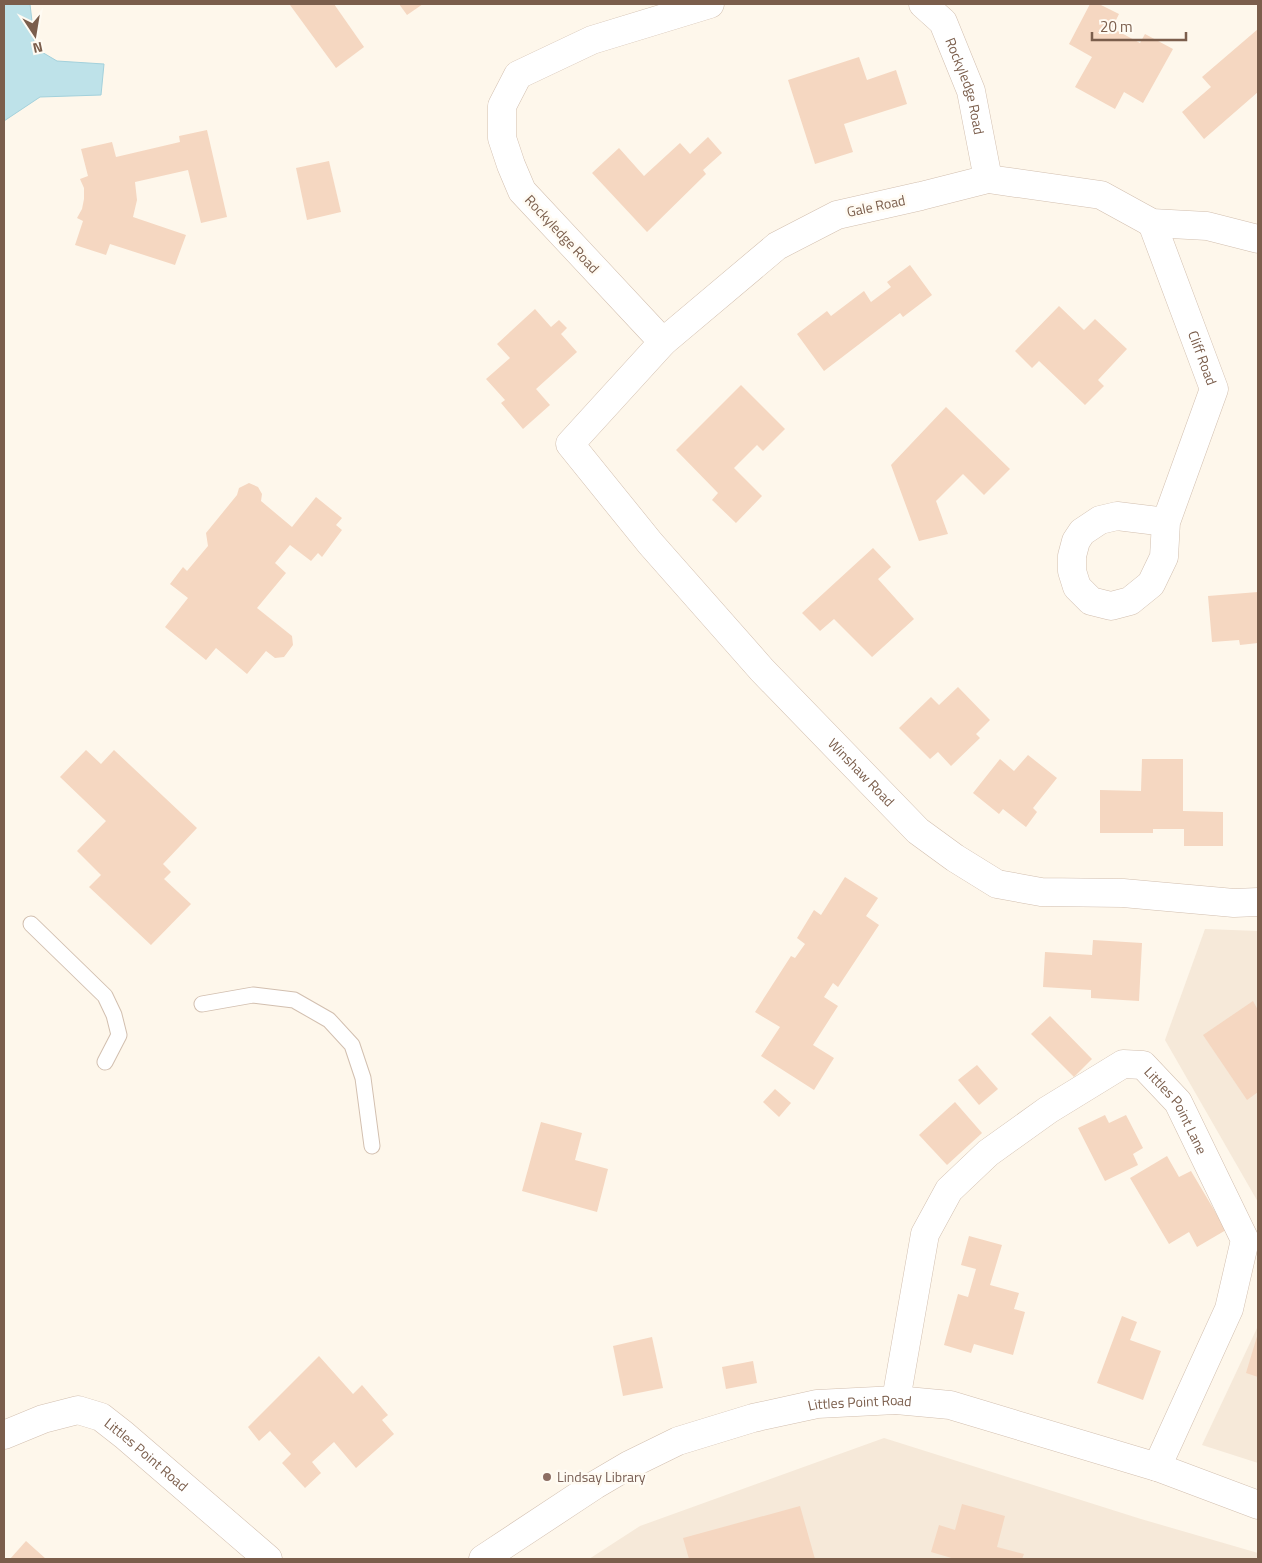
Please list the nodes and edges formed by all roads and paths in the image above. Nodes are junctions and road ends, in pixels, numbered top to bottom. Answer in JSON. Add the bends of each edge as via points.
{"nodes":[{"id":1,"x":710,"y":4,"type":"edge"},
{"id":2,"x":923,"y":4,"type":"edge"},
{"id":3,"x":988,"y":179,"type":"junction"},
{"id":4,"x":1152,"y":223,"type":"junction"},
{"id":5,"x":1258,"y":239,"type":"edge"},
{"id":6,"x":663,"y":342,"type":"junction"},
{"id":7,"x":570,"y":444,"type":"joint"},
{"id":8,"x":1166,"y":522,"type":"dead end"},
{"id":9,"x":1258,"y":902,"type":"edge"},
{"id":10,"x":31,"y":924,"type":"dead end"},
{"id":11,"x":202,"y":1004,"type":"dead end"},
{"id":12,"x":105,"y":1062,"type":"dead end"},
{"id":13,"x":372,"y":1146,"type":"dead end"},
{"id":14,"x":896,"y":1400,"type":"junction"},
{"id":15,"x":4,"y":1435,"type":"edge"},
{"id":16,"x":1157,"y":1467,"type":"junction"},
{"id":17,"x":1258,"y":1505,"type":"edge"},
{"id":18,"x":268,"y":1559,"type":"edge"},
{"id":19,"x":483,"y":1559,"type":"edge"}],
"edges":[{"from":1,"to":6,"type":"street","name":"Rockyledge Road","via":[[592,40],[518,75],[502,106],[502,138],[522,191]]},
{"from":2,"to":3,"type":"street","name":"Rockyledge Road","via":[[943,22],[970,91]]},
{"from":3,"to":4,"type":"street","name":"Gale Road","via":[[1101,195]]},
{"from":3,"to":6,"type":"street","name":"Gale Road","via":[[837,215],[777,246]]},
{"from":4,"to":5,"type":"street","name":"Gale Road","via":[[1207,226]]},
{"from":4,"to":8,"type":"street","name":"Cliff Road","via":[[1214,389]]},
{"from":6,"to":7,"type":"street","name":"Gale Road"},
{"from":7,"to":9,"type":"street","name":"Winshaw Road","via":[[650,543],[762,670],[918,831],[955,858],[997,884],[1041,892],[1122,893],[1234,903]]},
{"from":10,"to":12,"type":"lane","via":[[105,996],[119,1035]]},
{"from":11,"to":13,"type":"lane","via":[[253,995],[294,1000],[329,1020],[352,1045],[363,1078]]},
{"from":14,"to":16,"type":"street","name":"Littles Point Road","via":[[950,1405]]},
{"from":14,"to":16,"type":"street","name":"Littles Point Lane","via":[[925,1234],[950,1190],[988,1153],[1048,1110],[1123,1064],[1143,1065],[1178,1102],[1244,1240],[1230,1309]]},
{"from":14,"to":19,"type":"street","name":"Littles Point Road","via":[[817,1404],[753,1418],[678,1441],[595,1485]]},
{"from":15,"to":18,"type":"street","name":"Littles Point Road","via":[[43,1419],[78,1410],[101,1417]]},
{"from":16,"to":17,"type":"street","name":"Littles Point Road"}]}
